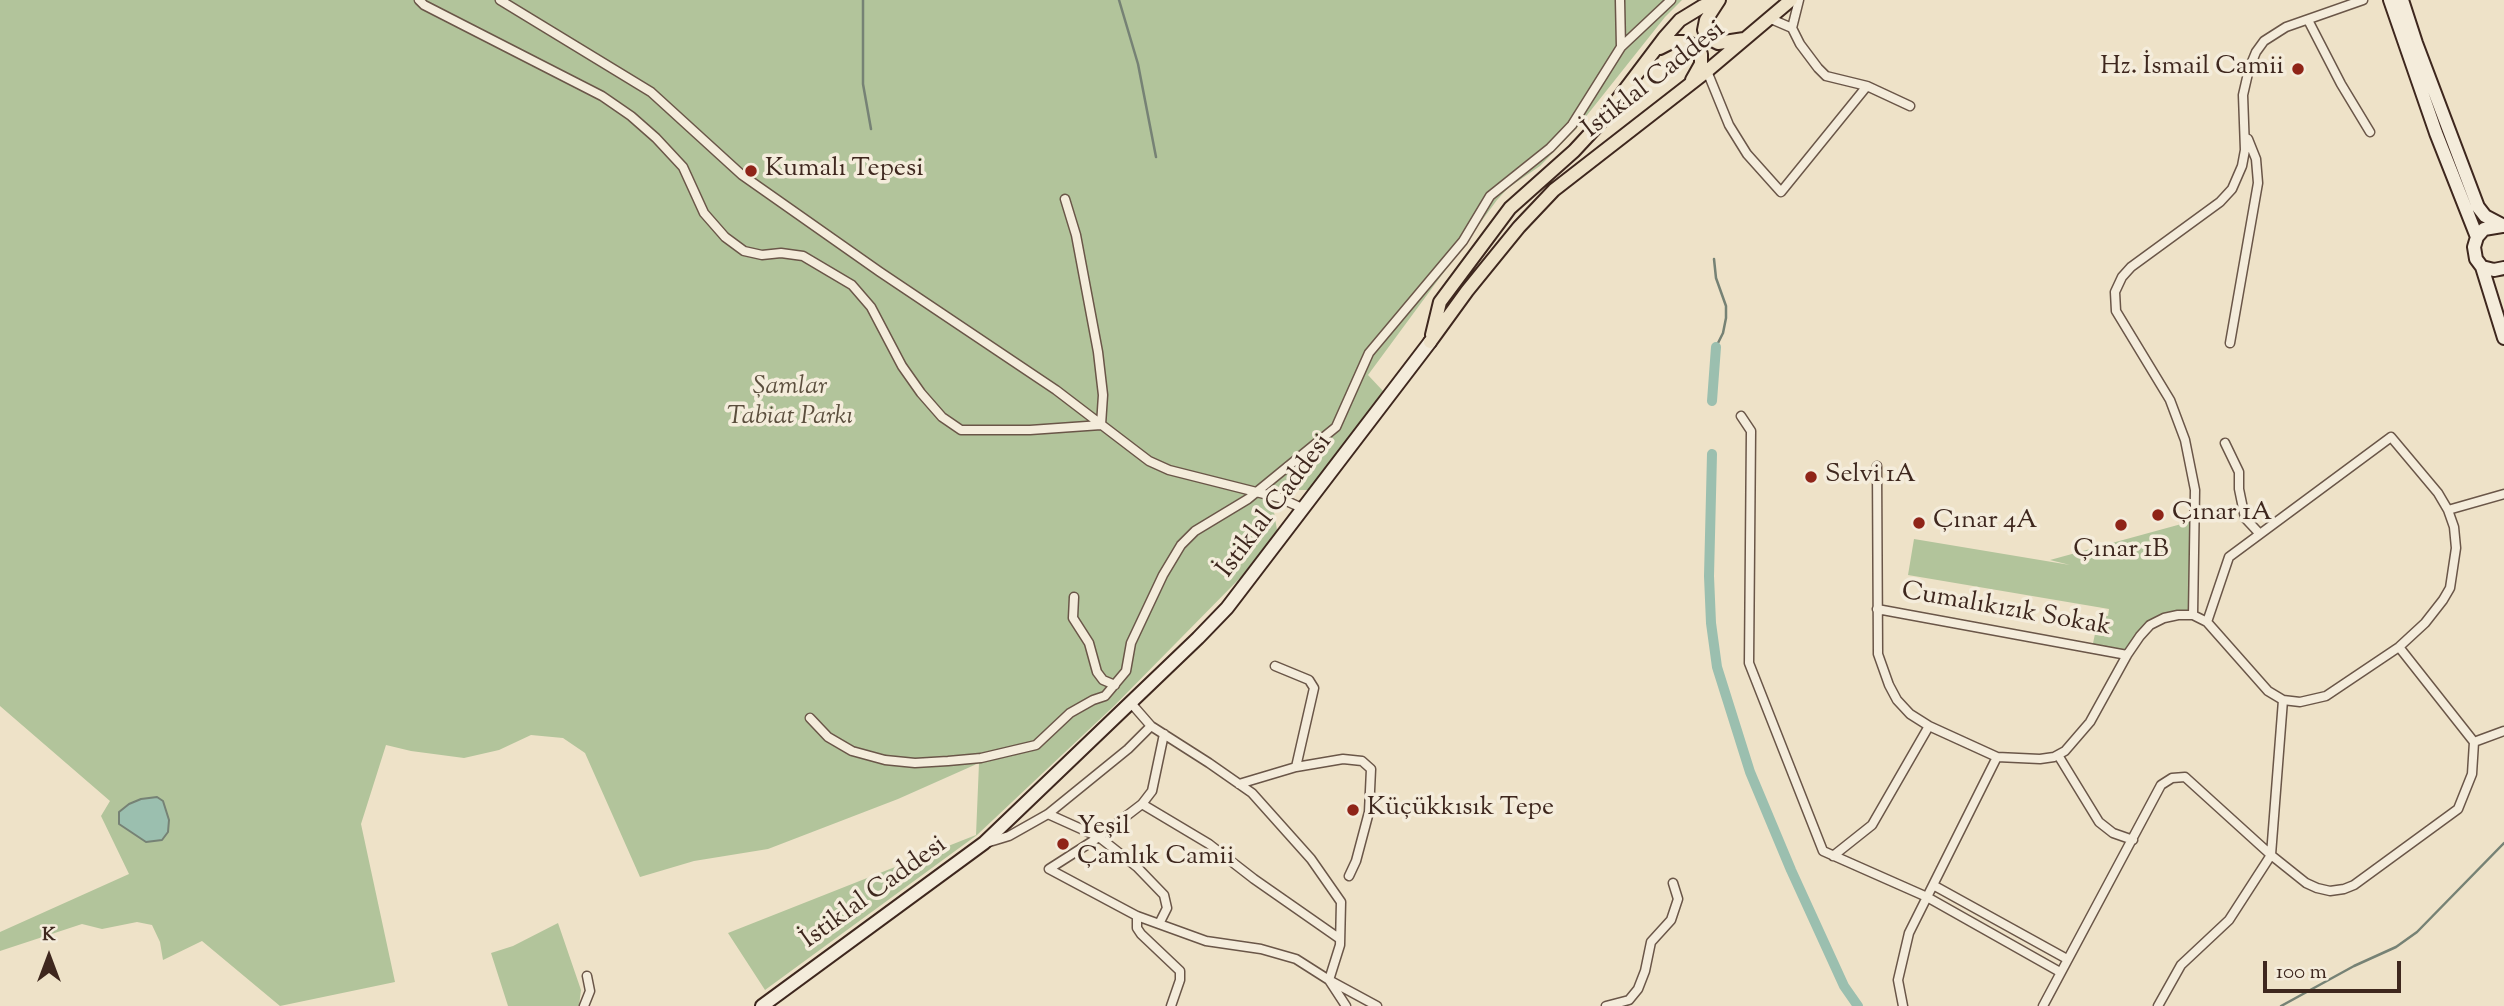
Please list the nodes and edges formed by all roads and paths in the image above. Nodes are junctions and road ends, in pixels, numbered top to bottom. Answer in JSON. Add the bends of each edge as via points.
{"nodes":[{"id":1,"x":419,"y":0,"type":"edge"},
{"id":2,"x":500,"y":0,"type":"edge"},
{"id":3,"x":1620,"y":0,"type":"edge"},
{"id":4,"x":1671,"y":0,"type":"edge"},
{"id":5,"x":1718,"y":0,"type":"edge"},
{"id":6,"x":1791,"y":0,"type":"edge"},
{"id":7,"x":1799,"y":0,"type":"edge"},
{"id":8,"x":2363,"y":0,"type":"edge"},
{"id":9,"x":2390,"y":0,"type":"edge"},
{"id":10,"x":2402,"y":0,"type":"edge"},
{"id":11,"x":1771,"y":19,"type":"junction"},
{"id":12,"x":2308,"y":20,"type":"junction"},
{"id":13,"x":1792,"y":28,"type":"junction"},
{"id":14,"x":1748,"y":38,"type":"junction"},
{"id":15,"x":1621,"y":47,"type":"junction"},
{"id":16,"x":1656,"y":49,"type":"junction"},
{"id":17,"x":1707,"y":71,"type":"junction"},
{"id":18,"x":1688,"y":86,"type":"junction"},
{"id":19,"x":1867,"y":86,"type":"junction"},
{"id":20,"x":1910,"y":106,"type":"dead end"},
{"id":21,"x":2370,"y":132,"type":"dead end"},
{"id":22,"x":2245,"y":133,"type":"junction"},
{"id":23,"x":1065,"y":199,"type":"dead end"},
{"id":24,"x":2504,"y":226,"type":"edge"},
{"id":25,"x":2476,"y":239,"type":"junction"},
{"id":26,"x":2482,"y":267,"type":"junction"},
{"id":27,"x":2504,"y":268,"type":"edge"},
{"id":28,"x":2504,"y":338,"type":"edge"},
{"id":29,"x":1430,"y":342,"type":"junction"},
{"id":30,"x":2230,"y":343,"type":"dead end"},
{"id":31,"x":1741,"y":416,"type":"dead end"},
{"id":32,"x":1101,"y":425,"type":"junction"},
{"id":33,"x":2225,"y":443,"type":"dead end"},
{"id":34,"x":1877,"y":466,"type":"dead end"},
{"id":35,"x":1256,"y":492,"type":"junction"},
{"id":36,"x":2504,"y":494,"type":"edge"},
{"id":37,"x":1304,"y":509,"type":"junction"},
{"id":38,"x":2448,"y":510,"type":"junction"},
{"id":39,"x":2259,"y":533,"type":"junction"},
{"id":40,"x":1073,"y":597,"type":"dead end"},
{"id":41,"x":1877,"y":609,"type":"junction"},
{"id":42,"x":2193,"y":615,"type":"junction"},
{"id":43,"x":2207,"y":622,"type":"junction"},
{"id":44,"x":2399,"y":647,"type":"junction"},
{"id":45,"x":2126,"y":655,"type":"junction"},
{"id":46,"x":1275,"y":666,"type":"dead end"},
{"id":47,"x":1115,"y":685,"type":"junction"},
{"id":48,"x":2283,"y":700,"type":"junction"},
{"id":49,"x":1130,"y":702,"type":"junction"},
{"id":50,"x":810,"y":718,"type":"dead end"},
{"id":51,"x":1150,"y":726,"type":"junction"},
{"id":52,"x":1929,"y":726,"type":"junction"},
{"id":53,"x":2504,"y":731,"type":"edge"},
{"id":54,"x":1164,"y":734,"type":"junction"},
{"id":55,"x":2474,"y":742,"type":"junction"},
{"id":56,"x":2058,"y":755,"type":"junction"},
{"id":57,"x":1997,"y":757,"type":"junction"},
{"id":58,"x":1296,"y":767,"type":"junction"},
{"id":59,"x":1240,"y":784,"type":"junction"},
{"id":60,"x":1142,"y":804,"type":"junction"},
{"id":61,"x":1048,"y":814,"type":"junction"},
{"id":62,"x":1099,"y":838,"type":"junction"},
{"id":63,"x":2133,"y":840,"type":"junction"},
{"id":64,"x":984,"y":844,"type":"junction"},
{"id":65,"x":2272,"y":855,"type":"junction"},
{"id":66,"x":1833,"y":856,"type":"junction"},
{"id":67,"x":1349,"y":876,"type":"dead end"},
{"id":68,"x":1673,"y":884,"type":"dead end"},
{"id":69,"x":1933,"y":885,"type":"junction"},
{"id":70,"x":1927,"y":897,"type":"junction"},
{"id":71,"x":1137,"y":916,"type":"junction"},
{"id":72,"x":1159,"y":924,"type":"junction"},
{"id":73,"x":1340,"y":939,"type":"junction"},
{"id":74,"x":2067,"y":959,"type":"junction"},
{"id":75,"x":2060,"y":972,"type":"junction"},
{"id":76,"x":587,"y":976,"type":"dead end"},
{"id":77,"x":1329,"y":980,"type":"junction"},
{"id":78,"x":584,"y":1006,"type":"edge"},
{"id":79,"x":762,"y":1006,"type":"edge"},
{"id":80,"x":1171,"y":1006,"type":"edge"},
{"id":81,"x":1346,"y":1006,"type":"edge"},
{"id":82,"x":1377,"y":1006,"type":"edge"},
{"id":83,"x":1605,"y":1006,"type":"edge"},
{"id":84,"x":1903,"y":1006,"type":"edge"},
{"id":85,"x":2043,"y":1006,"type":"edge"},
{"id":86,"x":2158,"y":1006,"type":"edge"}],
"edges":[{"from":1,"to":32,"type":"street","via":[[602,96],[631,116],[683,167],[704,213],[744,251],[803,256],[852,285],[871,307],[921,393],[961,430]]},
{"from":2,"to":32,"type":"street","via":[[652,92],[742,175]]},
{"from":3,"to":15,"type":"street"},
{"from":4,"to":15,"type":"street"},
{"from":5,"to":14,"type":"main road","via":[[1706,20],[1708,38],[1718,43]]},
{"from":5,"to":16,"type":"main road","name":"İstiklal Caddesi","via":[[1680,20]]},
{"from":6,"to":11,"type":"main road","name":"İstiklal Caddesi"},
{"from":7,"to":13,"type":"street"},
{"from":8,"to":12,"type":"street"},
{"from":9,"to":25,"type":"main road"},
{"from":10,"to":24,"type":"main road","via":[[2478,207]]},
{"from":11,"to":13,"type":"street"},
{"from":11,"to":14,"type":"main road","name":"İstiklal Caddesi"},
{"from":12,"to":21,"type":"street"},
{"from":12,"to":22,"type":"street","via":[[2276,33],[2256,52],[2243,95]]},
{"from":13,"to":19,"type":"street","via":[[1826,76]]},
{"from":14,"to":17,"type":"main road","name":"İstiklal Caddesi"},
{"from":15,"to":35,"type":"street","via":[[1572,125],[1490,196],[1463,242],[1369,353],[1336,427]]},
{"from":16,"to":18,"type":"main road","via":[[1687,41],[1696,47],[1701,64]]},
{"from":16,"to":29,"type":"main road","name":"İstiklal Caddesi","via":[[1599,124],[1510,208],[1440,302]]},
{"from":17,"to":18,"type":"main road","name":"İstiklal Caddesi"},
{"from":17,"to":19,"type":"street","via":[[1729,125],[1747,154],[1782,192]]},
{"from":18,"to":29,"type":"main road","name":"İstiklal Caddesi","via":[[1554,190],[1474,282]]},
{"from":19,"to":20,"type":"street"},
{"from":22,"to":30,"type":"street","via":[[2256,159],[2258,183]]},
{"from":22,"to":42,"type":"street","via":[[2242,166],[2232,189],[2131,267],[2115,292],[2116,311],[2171,400],[2185,440],[2196,509]]},
{"from":23,"to":32,"type":"street","via":[[1098,352]]},
{"from":24,"to":25,"type":"main road","via":[[2484,229]]},
{"from":25,"to":26,"type":"main road","via":[[2476,259]]},
{"from":26,"to":27,"type":"main road"},
{"from":26,"to":28,"type":"main road"},
{"from":29,"to":37,"type":"main road","name":"İstiklal Caddesi"},
{"from":31,"to":66,"type":"street","via":[[1751,431],[1749,663],[1823,851]]},
{"from":32,"to":35,"type":"street","via":[[1149,461],[1169,470]]},
{"from":33,"to":39,"type":"street","via":[[2239,472],[2245,518]]},
{"from":34,"to":41,"type":"street"},
{"from":35,"to":37,"type":"street"},
{"from":35,"to":47,"type":"street","via":[[1181,545],[1140,622],[1126,671]]},
{"from":36,"to":38,"type":"street"},
{"from":37,"to":49,"type":"main road","name":"İstiklal Caddesi","via":[[1227,608]]},
{"from":38,"to":39,"type":"street","via":[[2391,437]]},
{"from":38,"to":44,"type":"street","via":[[2456,548],[2450,588],[2425,623]]},
{"from":39,"to":43,"type":"street","via":[[2229,557]]},
{"from":40,"to":47,"type":"street","via":[[1073,618],[1089,643],[1097,672]]},
{"from":41,"to":45,"type":"street","name":"Cumalıkızık Sokak"},
{"from":41,"to":52,"type":"street","via":[[1878,654],[1889,685],[1897,701]]},
{"from":42,"to":43,"type":"street"},
{"from":42,"to":45,"type":"street","via":[[2164,618],[2150,625]]},
{"from":43,"to":48,"type":"street","via":[[2268,691]]},
{"from":44,"to":48,"type":"street","via":[[2326,696],[2300,702]]},
{"from":44,"to":55,"type":"street"},
{"from":45,"to":56,"type":"street","via":[[2090,722]]},
{"from":46,"to":58,"type":"street","via":[[1309,680],[1314,688]]},
{"from":47,"to":50,"type":"street","via":[[1105,696],[1070,713],[1036,745],[981,758],[885,761],[852,751],[828,737]]},
{"from":48,"to":65,"type":"street"},
{"from":49,"to":51,"type":"street"},
{"from":49,"to":64,"type":"main road","name":"İstiklal Caddesi"},
{"from":51,"to":54,"type":"street"},
{"from":51,"to":61,"type":"street"},
{"from":52,"to":57,"type":"street"},
{"from":52,"to":66,"type":"street","via":[[1872,825]]},
{"from":53,"to":55,"type":"street"},
{"from":54,"to":59,"type":"street"},
{"from":54,"to":60,"type":"street","via":[[1152,791]]},
{"from":55,"to":65,"type":"street","via":[[2472,774],[2458,809],[2354,886],[2317,888]]},
{"from":56,"to":57,"type":"street"},
{"from":56,"to":63,"type":"street","via":[[2099,822]]},
{"from":57,"to":69,"type":"street"},
{"from":58,"to":59,"type":"street"},
{"from":58,"to":67,"type":"street","via":[[1343,759],[1363,761],[1371,769],[1369,811]]},
{"from":59,"to":73,"type":"street","via":[[1311,859],[1341,902]]},
{"from":60,"to":62,"type":"street"},
{"from":60,"to":73,"type":"street","via":[[1209,844]]},
{"from":61,"to":62,"type":"street"},
{"from":61,"to":64,"type":"street"},
{"from":62,"to":71,"type":"street","via":[[1049,869]]},
{"from":62,"to":72,"type":"street","via":[[1164,895],[1167,908]]},
{"from":63,"to":65,"type":"street","via":[[2161,785],[2185,777]]},
{"from":63,"to":74,"type":"street"},
{"from":64,"to":79,"type":"main road","name":"İstiklal Caddesi"},
{"from":65,"to":86,"type":"street","via":[[2229,920],[2181,965]]},
{"from":66,"to":70,"type":"street"},
{"from":68,"to":83,"type":"street","via":[[1678,899],[1671,920],[1651,942],[1638,989],[1629,1000]]},
{"from":69,"to":70,"type":"street"},
{"from":69,"to":74,"type":"street"},
{"from":70,"to":75,"type":"street"},
{"from":70,"to":84,"type":"street","via":[[1903,951],[1898,980]]},
{"from":71,"to":72,"type":"street"},
{"from":71,"to":80,"type":"street","via":[[1140,934],[1180,971]]},
{"from":72,"to":77,"type":"street","via":[[1206,942],[1261,948],[1296,959]]},
{"from":73,"to":77,"type":"street"},
{"from":74,"to":75,"type":"street"},
{"from":75,"to":85,"type":"street"},
{"from":76,"to":78,"type":"street","via":[[590,991]]},
{"from":77,"to":81,"type":"street"},
{"from":77,"to":82,"type":"street"}]}
